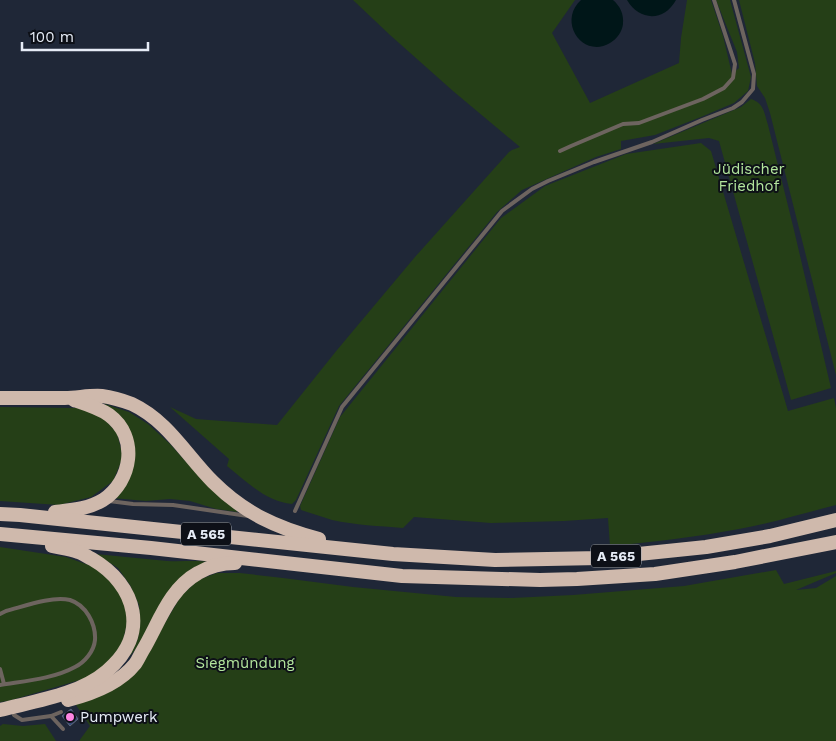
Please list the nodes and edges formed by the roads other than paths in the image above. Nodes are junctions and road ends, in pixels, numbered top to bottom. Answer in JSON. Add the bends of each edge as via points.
{"nodes":[{"id":1,"x":714,"y":0,"type":"edge"},
{"id":2,"x":734,"y":0,"type":"edge"},
{"id":3,"x":560,"y":151,"type":"dead end"},
{"id":4,"x":0,"y":398,"type":"edge"},
{"id":5,"x":66,"y":398,"type":"junction"},
{"id":6,"x":102,"y":500,"type":"junction"},
{"id":7,"x":295,"y":511,"type":"dead end"},
{"id":8,"x":0,"y":514,"type":"edge"},
{"id":9,"x":20,"y":515,"type":"junction"},
{"id":10,"x":260,"y":518,"type":"junction"},
{"id":11,"x":836,"y":520,"type":"edge"},
{"id":12,"x":0,"y":534,"type":"edge"},
{"id":13,"x":836,"y":542,"type":"edge"},
{"id":14,"x":393,"y":554,"type":"junction"},
{"id":15,"x":282,"y":562,"type":"junction"},
{"id":16,"x":0,"y":614,"type":"edge"},
{"id":17,"x":0,"y":669,"type":"edge"},
{"id":18,"x":2,"y":685,"type":"edge"},
{"id":19,"x":0,"y":710,"type":"edge"},
{"id":20,"x":61,"y":712,"type":"dead end"},
{"id":21,"x":14,"y":715,"type":"junction"},
{"id":22,"x":51,"y":716,"type":"junction"},
{"id":23,"x":0,"y":719,"type":"edge"},
{"id":24,"x":63,"y":729,"type":"dead end"}],
"edges":[{"from":1,"to":3,"type":"lane","via":[[735,64],[733,78],[724,88],[639,123],[623,124]]},
{"from":2,"to":7,"type":"lane","via":[[754,74],[753,89],[742,102],[652,142],[548,181],[502,211],[342,407]]},
{"from":4,"to":5,"type":"highway"},
{"from":5,"to":6,"type":"highway","via":[[110,416],[124,432],[128,443],[126,473],[113,492]]},
{"from":5,"to":10,"type":"highway","via":[[103,396],[131,404],[155,418],[212,482]]},
{"from":6,"to":9,"type":"highway","via":[[79,510]]},
{"from":6,"to":10,"type":"lane","via":[[173,505]]},
{"from":8,"to":9,"type":"highway","number":"A 565"},
{"from":9,"to":14,"type":"highway","number":"A 565"},
{"from":10,"to":14,"type":"highway","via":[[300,534]]},
{"from":11,"to":14,"type":"highway","number":"A 565","via":[[706,547],[600,558],[495,560]]},
{"from":12,"to":15,"type":"highway","number":"A 565"},
{"from":12,"to":19,"type":"highway","via":[[78,552],[102,565],[129,597],[134,615],[130,642],[107,671],[67,693]]},
{"from":13,"to":15,"type":"highway","number":"A 565","via":[[655,574],[577,579],[402,576]]},
{"from":15,"to":21,"type":"highway","via":[[223,563],[207,568],[181,586],[135,664],[122,676],[100,690]]},
{"from":16,"to":18,"type":"lane","via":[[56,599],[72,601],[86,610],[93,625],[95,641],[88,657],[75,667],[52,676]]},
{"from":17,"to":18,"type":"lane"},
{"from":20,"to":22,"type":"lane"},
{"from":21,"to":22,"type":"lane","via":[[22,720]]},
{"from":21,"to":23,"type":"highway"},
{"from":22,"to":24,"type":"lane"}]}
